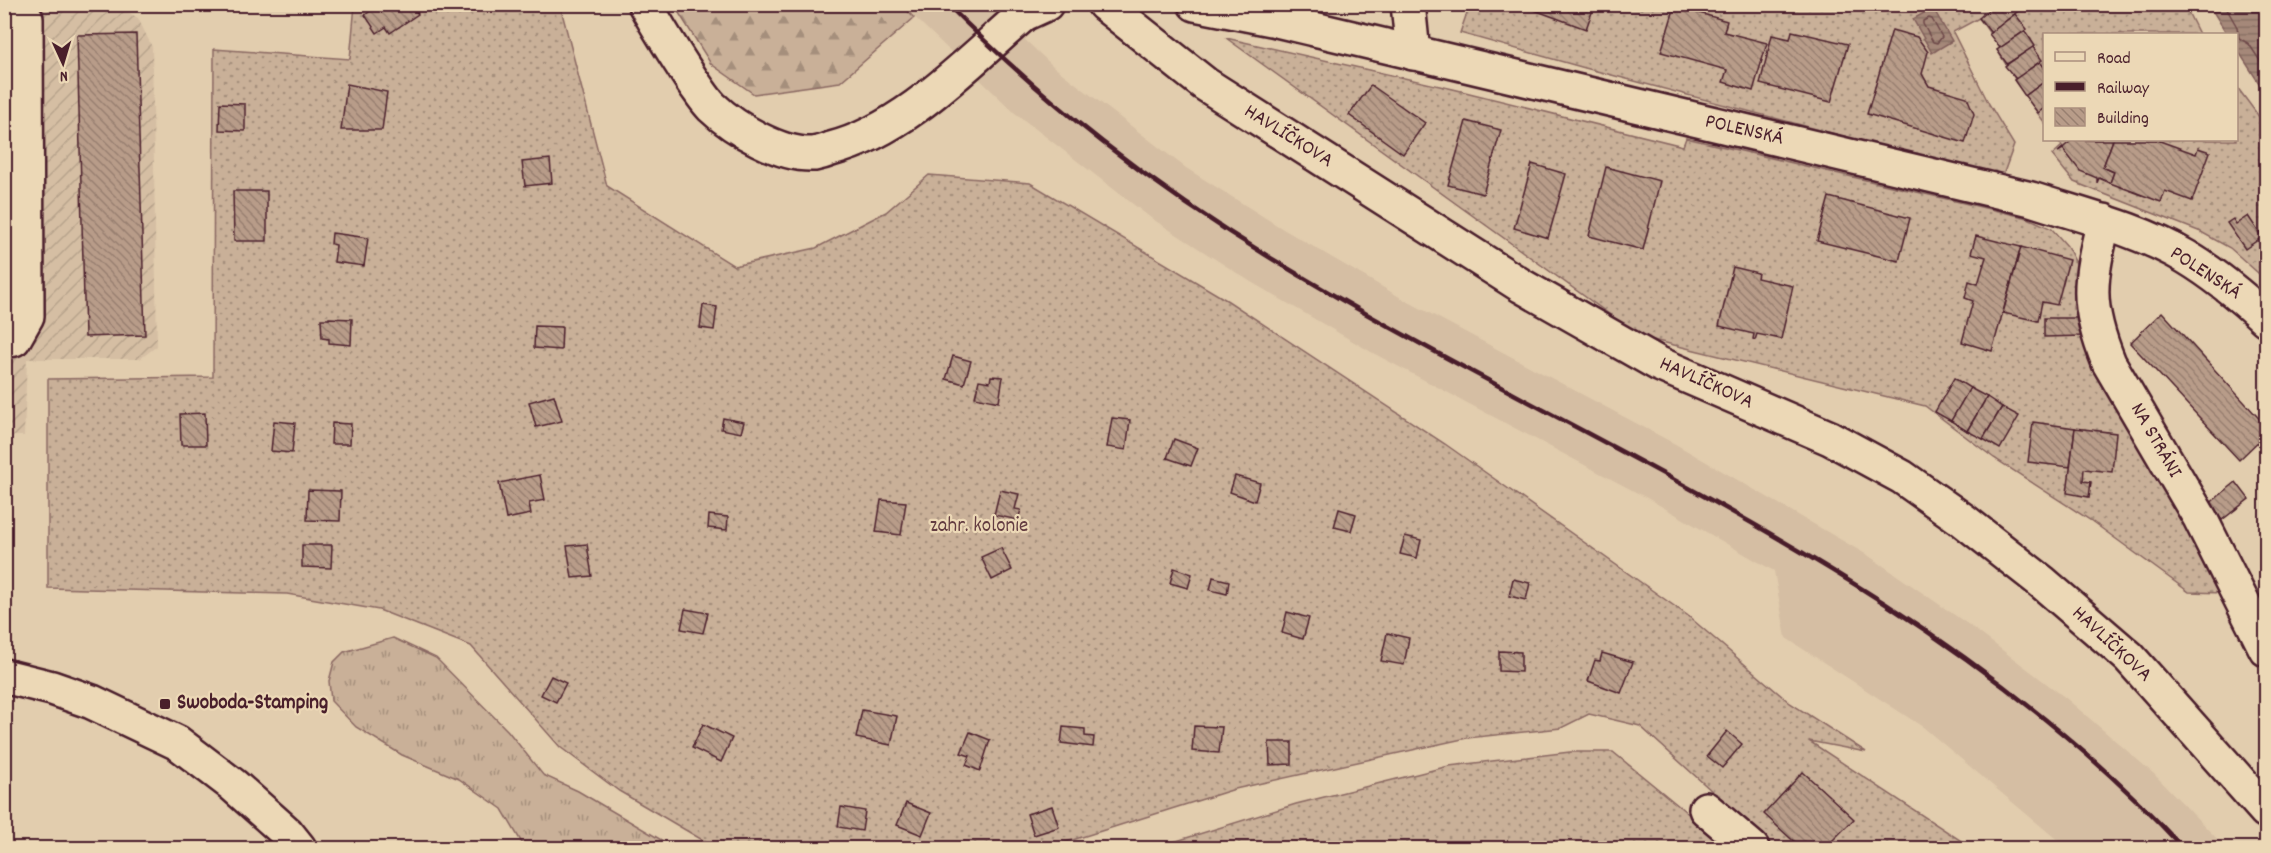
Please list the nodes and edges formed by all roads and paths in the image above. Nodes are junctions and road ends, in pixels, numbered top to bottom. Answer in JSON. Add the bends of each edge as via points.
{"nodes":[{"id":1,"x":645,"y":4,"type":"edge"},
{"id":2,"x":1046,"y":4,"type":"edge"},
{"id":3,"x":1104,"y":4,"type":"edge"},
{"id":4,"x":1195,"y":4,"type":"edge"},
{"id":5,"x":1408,"y":4,"type":"edge"},
{"id":6,"x":26,"y":18,"type":"dead end"},
{"id":7,"x":1413,"y":52,"type":"junction"},
{"id":8,"x":2104,"y":221,"type":"junction"},
{"id":9,"x":2266,"y":319,"type":"edge"},
{"id":10,"x":4,"y":341,"type":"edge"},
{"id":11,"x":2266,"y":649,"type":"edge"},
{"id":12,"x":4,"y":676,"type":"edge"},
{"id":13,"x":1706,"y":809,"type":"dead end"},
{"id":14,"x":2266,"y":811,"type":"edge"},
{"id":15,"x":299,"y":849,"type":"edge"},
{"id":16,"x":1752,"y":849,"type":"edge"}],
"edges":[{"from":1,"to":2,"type":"street","via":[[710,106],[763,141],[813,154],[872,134],[910,111],[1024,14]]},
{"from":3,"to":14,"type":"street","name":"HAVLÍČKOVA","via":[[1205,84],[1522,286],[1659,364],[1830,438],[1902,477],[2042,582],[2129,657]]},
{"from":4,"to":7,"type":"street","name":"POLENSKÁ"},
{"from":5,"to":7,"type":"street"},
{"from":6,"to":10,"type":"street","via":[[27,316],[14,339]]},
{"from":7,"to":8,"type":"street","name":"POLENSKÁ","via":[[2020,196]]},
{"from":8,"to":9,"type":"street","name":"POLENSKÁ","via":[[2185,256],[2227,284]]},
{"from":8,"to":11,"type":"street","name":"NA STRÁNI","via":[[2091,286],[2098,335],[2109,363],[2200,518]]},
{"from":12,"to":15,"type":"street","via":[[92,702],[178,743],[233,785],[287,833]]},
{"from":13,"to":16,"type":"street"}]}
